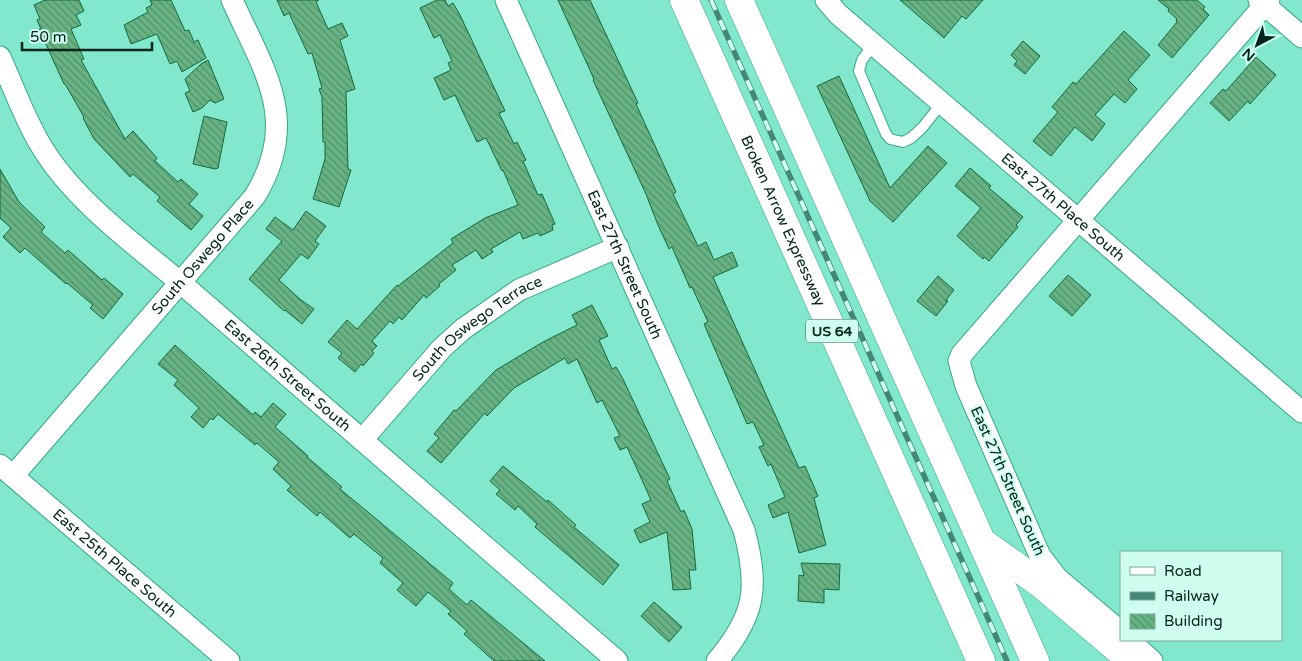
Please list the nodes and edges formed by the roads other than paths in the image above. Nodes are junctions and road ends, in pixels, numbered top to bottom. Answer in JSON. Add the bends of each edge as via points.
{"nodes":[{"id":1,"x":232,"y":0,"type":"edge"},
{"id":2,"x":506,"y":0,"type":"edge"},
{"id":3,"x":684,"y":0,"type":"edge"},
{"id":4,"x":739,"y":0,"type":"edge"},
{"id":5,"x":826,"y":0,"type":"edge"},
{"id":6,"x":1264,"y":2,"type":"edge"},
{"id":7,"x":1302,"y":37,"type":"edge"},
{"id":8,"x":874,"y":44,"type":"junction"},
{"id":9,"x":0,"y":57,"type":"edge"},
{"id":10,"x":942,"y":103,"type":"junction"},
{"id":11,"x":1078,"y":219,"type":"junction"},
{"id":12,"x":618,"y":247,"type":"junction"},
{"id":13,"x":181,"y":283,"type":"junction"},
{"id":14,"x":1302,"y":412,"type":"edge"},
{"id":15,"x":362,"y":440,"type":"junction"},
{"id":16,"x":6,"y":471,"type":"edge"},
{"id":17,"x":981,"y":541,"type":"junction"},
{"id":18,"x":1120,"y":631,"type":"edge"},
{"id":19,"x":1130,"y":641,"type":"edge"},
{"id":20,"x":229,"y":661,"type":"edge"},
{"id":21,"x":617,"y":661,"type":"edge"},
{"id":22,"x":717,"y":661,"type":"edge"},
{"id":23,"x":981,"y":661,"type":"edge"},
{"id":24,"x":1035,"y":661,"type":"edge"},
{"id":25,"x":1132,"y":661,"type":"edge"},
{"id":26,"x":1152,"y":661,"type":"edge"}],
"edges":[{"from":1,"to":13,"type":"street","name":"South Oswego Place","via":[[275,102],[277,136],[272,161],[255,196]]},
{"from":2,"to":12,"type":"street","name":"East 27th Street South"},
{"from":3,"to":23,"type":"highway","name":"Broken Arrow Expressway","number":"US 64"},
{"from":4,"to":17,"type":"highway","number":"US 64"},
{"from":5,"to":8,"type":"street","name":"East 27th Place South"},
{"from":6,"to":7,"type":"street"},
{"from":6,"to":11,"type":"street","name":"East 27th Street South"},
{"from":8,"to":10,"type":"street","name":"East 27th Place South"},
{"from":8,"to":10,"type":"lane","via":[[859,70],[890,139],[903,142],[911,138]]},
{"from":9,"to":13,"type":"street","name":"East 26th Street South","via":[[40,144],[56,168],[114,227]]},
{"from":10,"to":11,"type":"street","name":"East 27th Place South"},
{"from":11,"to":14,"type":"street","name":"East 27th Place South"},
{"from":11,"to":18,"type":"street","name":"East 27th Street South","via":[[962,354],[959,362],[966,386],[1040,556],[1057,578]]},
{"from":12,"to":15,"type":"street","name":"South Oswego Terrace","via":[[519,290],[463,328]]},
{"from":12,"to":22,"type":"street","name":"East 27th Street South","via":[[744,530],[751,555],[752,592],[741,630]]},
{"from":13,"to":15,"type":"street","name":"East 26th Street South"},
{"from":13,"to":16,"type":"street","name":"South Oswego Place"},
{"from":15,"to":21,"type":"street","name":"East 26th Street South"},
{"from":16,"to":20,"type":"street","name":"East 25th Place South"},
{"from":17,"to":24,"type":"highway","number":"US 64"},
{"from":17,"to":25,"type":"highway","via":[[1041,584]]},
{"from":19,"to":26,"type":"street"}]}
